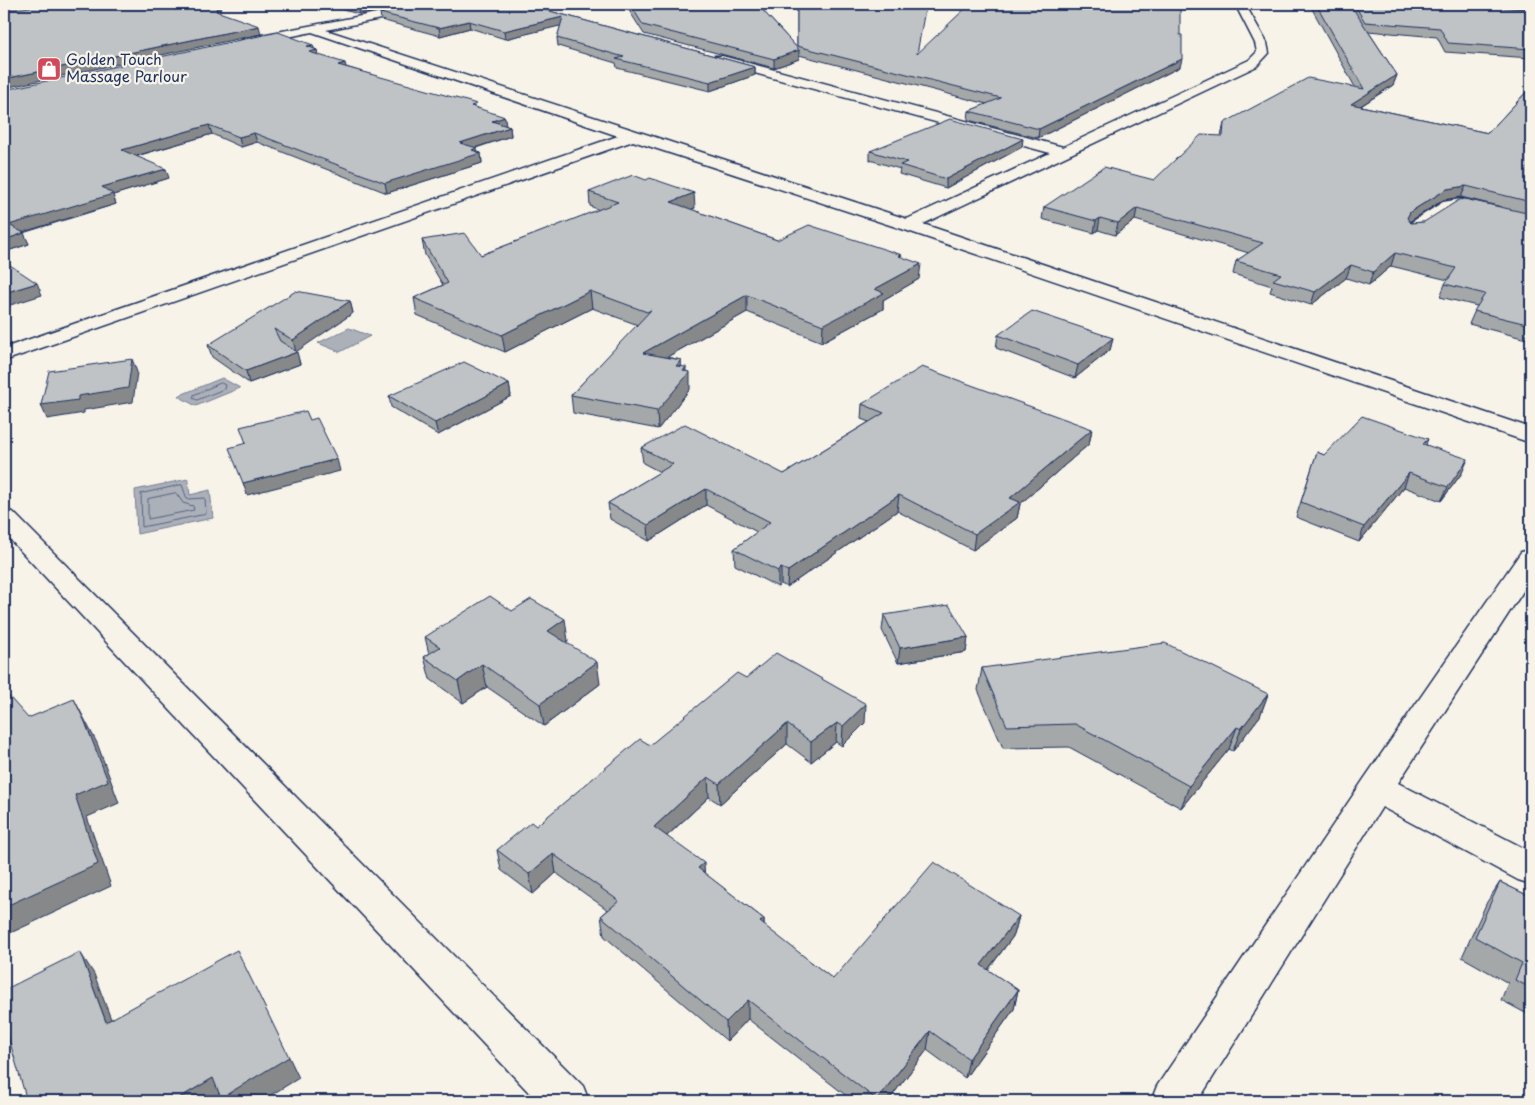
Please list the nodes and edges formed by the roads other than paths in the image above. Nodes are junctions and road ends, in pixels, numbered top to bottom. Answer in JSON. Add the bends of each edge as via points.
{"nodes":[{"id":1,"x":42,"y":4,"type":"edge"},
{"id":2,"x":440,"y":4,"type":"edge"},
{"id":3,"x":1240,"y":4,"type":"edge"},
{"id":4,"x":56,"y":5,"type":"edge"},
{"id":5,"x":4,"y":10,"type":"edge"},
{"id":6,"x":4,"y":14,"type":"edge"},
{"id":7,"x":310,"y":28,"type":"junction"},
{"id":8,"x":233,"y":45,"type":"edge"},
{"id":9,"x":703,"y":55,"type":"edge"},
{"id":10,"x":633,"y":136,"type":"junction"},
{"id":11,"x":1065,"y":152,"type":"junction"},
{"id":12,"x":1531,"y":220,"type":"edge"},
{"id":13,"x":908,"y":225,"type":"junction"},
{"id":14,"x":1413,"y":229,"type":"edge"},
{"id":15,"x":4,"y":356,"type":"edge"},
{"id":16,"x":1531,"y":436,"type":"edge"},
{"id":17,"x":4,"y":518,"type":"edge"},
{"id":18,"x":1531,"y":558,"type":"edge"},
{"id":19,"x":1376,"y":788,"type":"junction"},
{"id":20,"x":1531,"y":869,"type":"edge"},
{"id":21,"x":567,"y":1101,"type":"edge"},
{"id":22,"x":1173,"y":1101,"type":"edge"}],
"edges":[{"from":1,"to":5,"type":"street"},
{"from":2,"to":7,"type":"street"},
{"from":3,"to":11,"type":"street","via":[[1261,43],[1263,53],[1253,63]]},
{"from":4,"to":6,"type":"street"},
{"from":7,"to":8,"type":"street"},
{"from":7,"to":10,"type":"street"},
{"from":9,"to":11,"type":"street"},
{"from":10,"to":13,"type":"street"},
{"from":10,"to":15,"type":"street"},
{"from":11,"to":13,"type":"street"},
{"from":12,"to":14,"type":"street","via":[[1461,204],[1449,206]]},
{"from":13,"to":16,"type":"street"},
{"from":17,"to":21,"type":"street"},
{"from":18,"to":19,"type":"street"},
{"from":19,"to":20,"type":"street"},
{"from":19,"to":22,"type":"street"}]}
